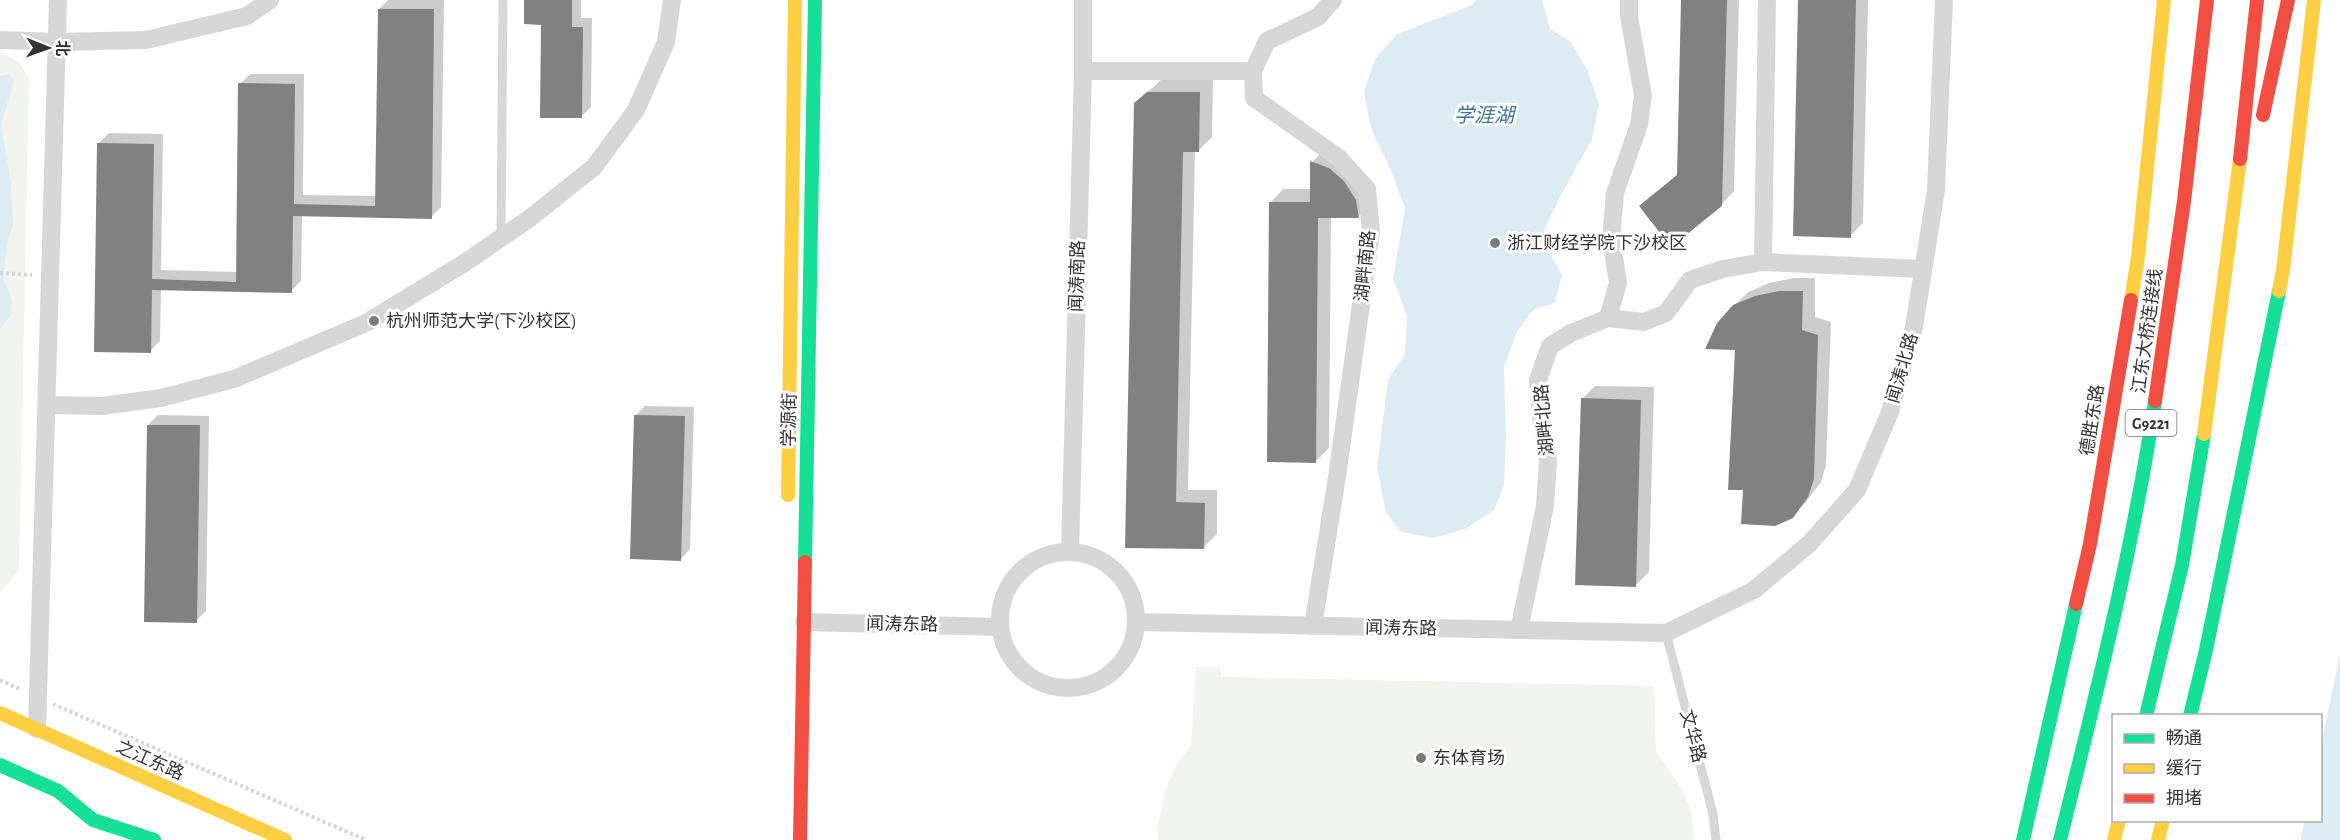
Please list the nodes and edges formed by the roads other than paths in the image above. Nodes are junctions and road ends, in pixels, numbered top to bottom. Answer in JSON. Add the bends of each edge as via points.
{"nodes":[{"id":1,"x":58,"y":0,"type":"edge"},
{"id":2,"x":270,"y":0,"type":"edge"},
{"id":3,"x":503,"y":0,"type":"edge"},
{"id":4,"x":672,"y":0,"type":"edge"},
{"id":5,"x":795,"y":0,"type":"edge"},
{"id":6,"x":815,"y":0,"type":"edge"},
{"id":7,"x":1083,"y":0,"type":"edge"},
{"id":8,"x":1333,"y":0,"type":"edge"},
{"id":9,"x":1629,"y":0,"type":"edge"},
{"id":10,"x":1767,"y":0,"type":"edge"},
{"id":11,"x":1944,"y":0,"type":"edge"},
{"id":12,"x":2164,"y":0,"type":"edge"},
{"id":13,"x":2207,"y":0,"type":"edge"},
{"id":14,"x":2257,"y":0,"type":"edge"},
{"id":15,"x":2288,"y":0,"type":"edge"},
{"id":16,"x":2314,"y":0,"type":"edge"},
{"id":17,"x":0,"y":40,"type":"edge"},
{"id":18,"x":58,"y":42,"type":"junction"},
{"id":19,"x":1083,"y":71,"type":"junction"},
{"id":20,"x":1253,"y":71,"type":"junction"},
{"id":21,"x":2260,"y":129,"type":"dead end"},
{"id":22,"x":2254,"y":151,"type":"dead end"},
{"id":23,"x":2234,"y":205,"type":"junction"},
{"id":24,"x":501,"y":238,"type":"junction"},
{"id":25,"x":1763,"y":262,"type":"junction"},
{"id":26,"x":1923,"y":269,"type":"junction"},
{"id":27,"x":1608,"y":318,"type":"junction"},
{"id":28,"x":48,"y":405,"type":"junction"},
{"id":29,"x":788,"y":509,"type":"dead end"},
{"id":30,"x":1070,"y":551,"type":"junction"},
{"id":31,"x":804,"y":622,"type":"junction"},
{"id":32,"x":1137,"y":622,"type":"junction"},
{"id":33,"x":1312,"y":626,"type":"junction"},
{"id":34,"x":1000,"y":627,"type":"junction"},
{"id":35,"x":1519,"y":630,"type":"junction"},
{"id":36,"x":1666,"y":633,"type":"junction"},
{"id":37,"x":0,"y":713,"type":"edge"},
{"id":38,"x":2146,"y":714,"type":"edge"},
{"id":39,"x":2190,"y":714,"type":"edge"},
{"id":40,"x":37,"y":729,"type":"junction"},
{"id":41,"x":0,"y":765,"type":"edge"},
{"id":42,"x":2118,"y":822,"type":"edge"},
{"id":43,"x":2162,"y":822,"type":"edge"},
{"id":44,"x":154,"y":840,"type":"edge"},
{"id":45,"x":285,"y":840,"type":"edge"},
{"id":46,"x":800,"y":840,"type":"edge"},
{"id":47,"x":1716,"y":840,"type":"edge"},
{"id":48,"x":2023,"y":840,"type":"edge"},
{"id":49,"x":2060,"y":840,"type":"edge"},
{"id":50,"x":2114,"y":840,"type":"edge"},
{"id":51,"x":2158,"y":840,"type":"edge"}],
"edges":[{"from":1,"to":18,"type":"street"},
{"from":2,"to":18,"type":"street","via":[[247,16],[146,40]]},
{"from":3,"to":24,"type":"lane"},
{"from":4,"to":24,"type":"street","via":[[666,42],[636,110],[594,167]]},
{"from":5,"to":29,"type":"main road"},
{"from":6,"to":31,"type":"main road","name":"学源街"},
{"from":7,"to":19,"type":"street","name":"闻涛南路"},
{"from":8,"to":20,"type":"street","via":[[1318,17],[1267,41]]},
{"from":9,"to":27,"type":"street","via":[[1643,96],[1639,125],[1615,193],[1611,238],[1618,283]]},
{"from":10,"to":25,"type":"street"},
{"from":11,"to":26,"type":"street","name":"闻涛北路","via":[[1936,190]]},
{"from":12,"to":48,"type":"main road","name":"德胜东路","via":[[2138,256],[2090,544]]},
{"from":13,"to":49,"type":"main road","name":"江东大桥连接线","number":"G9221","via":[[2184,201],[2147,452],[2097,692]]},
{"from":14,"to":23,"type":"main road"},
{"from":15,"to":21,"type":"main road"},
{"from":16,"to":39,"type":"main road","via":[[2283,270]]},
{"from":17,"to":18,"type":"street"},
{"from":18,"to":28,"type":"street"},
{"from":19,"to":20,"type":"street"},
{"from":19,"to":30,"type":"street","name":"闻涛南路"},
{"from":20,"to":33,"type":"street","name":"湖畔南路","via":[[1254,98],[1339,158],[1367,189],[1371,232]]},
{"from":22,"to":23,"type":"main road"},
{"from":23,"to":38,"type":"main road","via":[[2205,434],[2185,546]]},
{"from":24,"to":28,"type":"street","via":[[366,323],[234,379],[161,398],[102,406]]},
{"from":25,"to":26,"type":"street"},
{"from":25,"to":27,"type":"street","via":[[1723,268],[1690,280],[1666,313],[1644,322]]},
{"from":26,"to":36,"type":"street","name":"闻涛北路","via":[[1914,327],[1890,412],[1857,490],[1809,544],[1754,590]]},
{"from":27,"to":35,"type":"street","name":"湖畔北路","via":[[1550,346],[1538,380],[1548,461],[1545,506]]},
{"from":28,"to":40,"type":"street"},
{"from":30,"to":32,"type":"street","via":[[1091,555],[1110,565],[1125,580],[1134,600]]},
{"from":30,"to":34,"type":"street","via":[[1047,554],[1026,566],[1011,582],[1002,604]]},
{"from":31,"to":34,"type":"street","name":"闻涛东路"},
{"from":31,"to":46,"type":"main road","name":"学源街"},
{"from":32,"to":33,"type":"street","name":"闻涛东路"},
{"from":32,"to":34,"type":"street","via":[[1133,644],[1121,664],[1104,680],[1082,688],[1059,689],[1037,682],[1019,668],[1006,649]]},
{"from":33,"to":35,"type":"street","name":"闻涛东路"},
{"from":35,"to":36,"type":"street","name":"闻涛东路"},
{"from":36,"to":47,"type":"lane","name":"文华路","via":[[1713,814]]},
{"from":37,"to":40,"type":"main road","name":"之江东路"},
{"from":40,"to":45,"type":"main road","name":"之江东路"},
{"from":41,"to":44,"type":"main road","via":[[58,791],[93,820]]},
{"from":42,"to":50,"type":"main road"},
{"from":43,"to":51,"type":"main road"}]}
